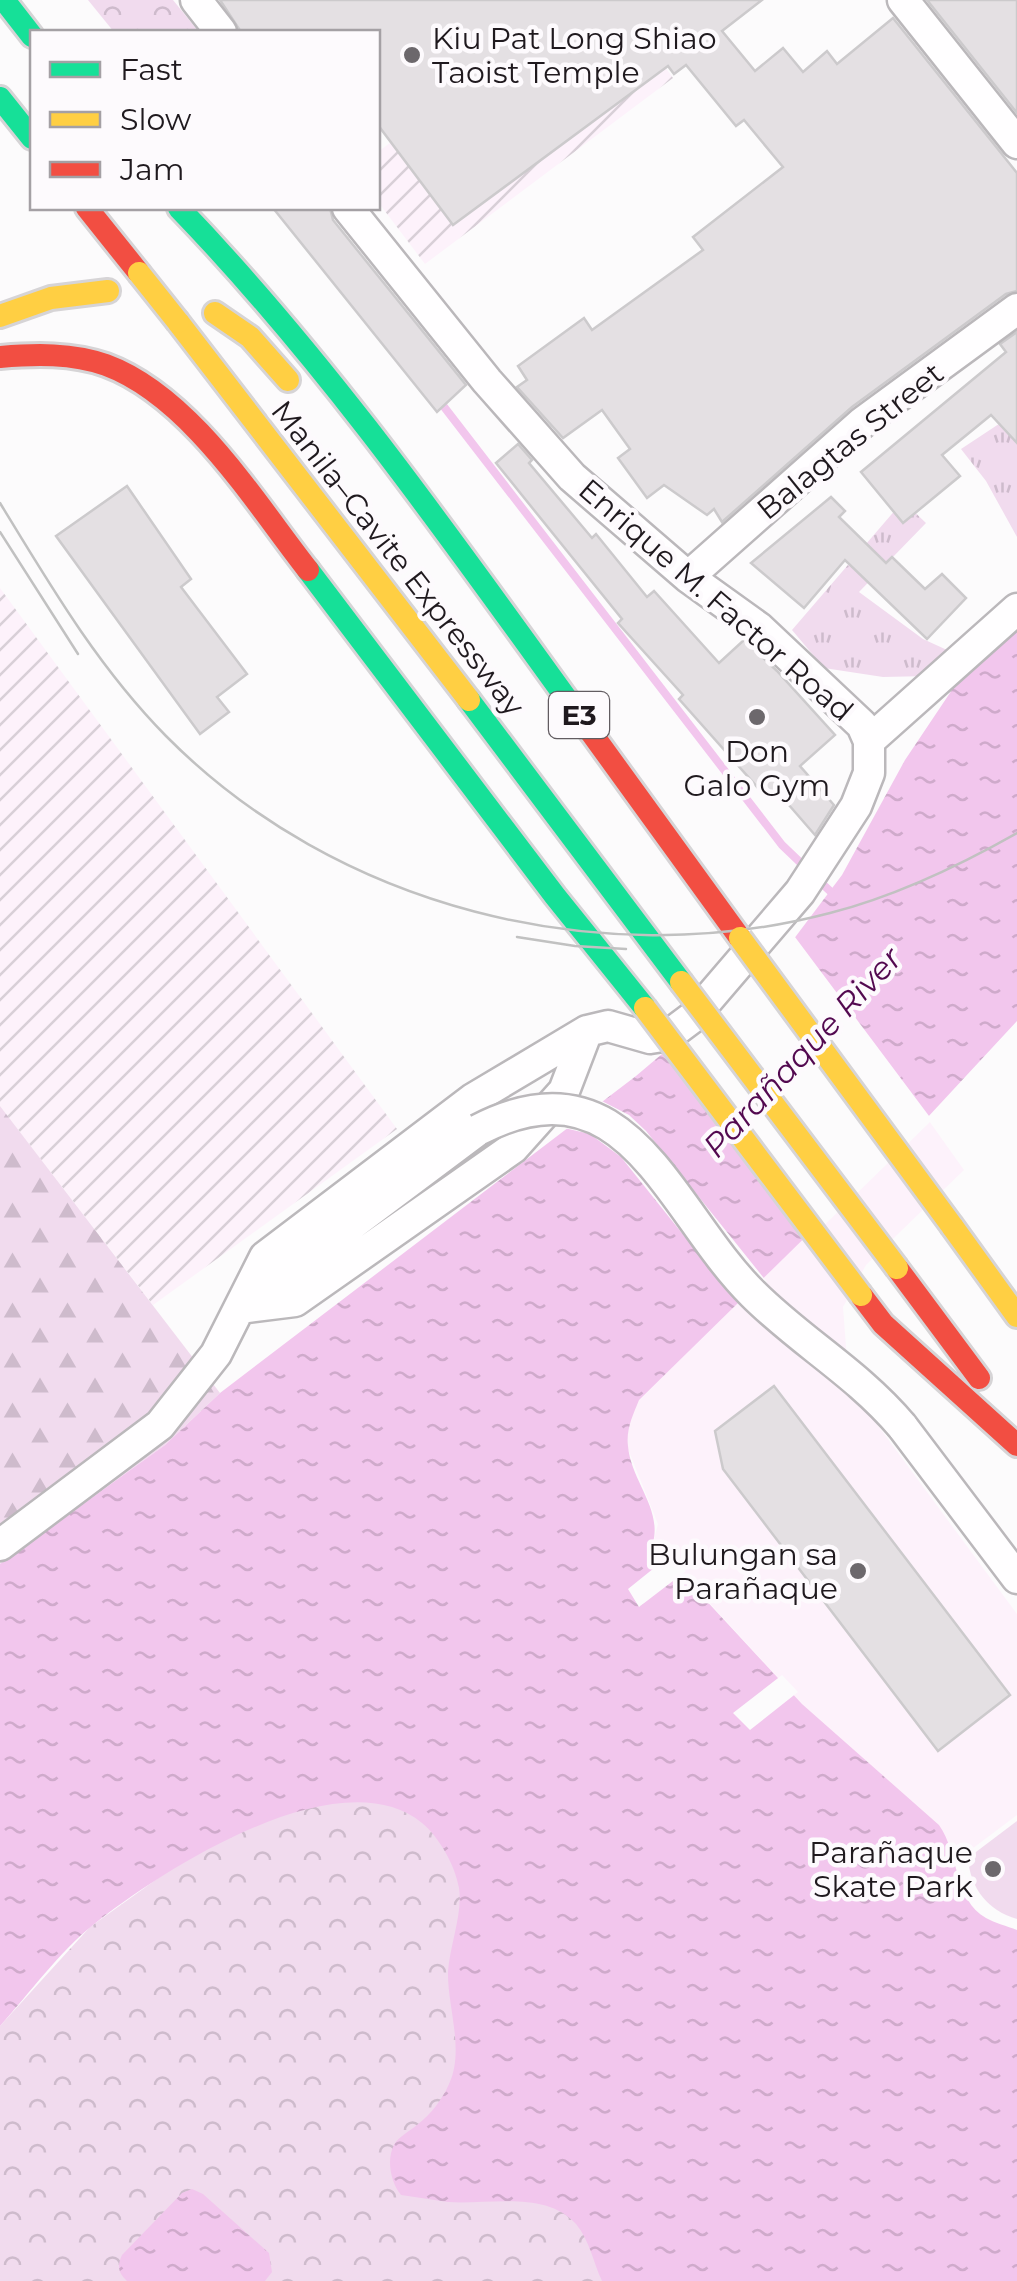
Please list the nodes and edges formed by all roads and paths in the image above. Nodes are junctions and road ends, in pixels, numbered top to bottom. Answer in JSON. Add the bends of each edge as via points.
{"nodes":[{"id":1,"x":4,"y":0,"type":"edge"},
{"id":2,"x":196,"y":0,"type":"edge"},
{"id":3,"x":903,"y":0,"type":"edge"},
{"id":4,"x":219,"y":30,"type":"edge"},
{"id":5,"x":30,"y":33,"type":"edge"},
{"id":6,"x":0,"y":98,"type":"edge"},
{"id":7,"x":30,"y":136,"type":"edge"},
{"id":8,"x":1017,"y":142,"type":"edge"},
{"id":9,"x":89,"y":210,"type":"edge"},
{"id":10,"x":180,"y":210,"type":"edge"},
{"id":11,"x":350,"y":210,"type":"edge"},
{"id":12,"x":108,"y":290,"type":"dead end"},
{"id":13,"x":1017,"y":309,"type":"edge"},
{"id":14,"x":216,"y":313,"type":"dead end"},
{"id":15,"x":0,"y":316,"type":"edge"},
{"id":16,"x":0,"y":356,"type":"edge"},
{"id":17,"x":299,"y":395,"type":"dead end"},
{"id":18,"x":688,"y":577,"type":"junction"},
{"id":19,"x":1017,"y":609,"type":"edge"},
{"id":20,"x":540,"y":701,"type":"dead end"},
{"id":21,"x":870,"y":741,"type":"junction"},
{"id":22,"x":740,"y":938,"type":"junction"},
{"id":23,"x":587,"y":1031,"type":"junction"},
{"id":24,"x":240,"y":1308,"type":"junction"},
{"id":25,"x":1017,"y":1316,"type":"edge"},
{"id":26,"x":1017,"y":1429,"type":"edge"},
{"id":27,"x":1017,"y":1445,"type":"edge"},
{"id":28,"x":0,"y":1546,"type":"edge"},
{"id":29,"x":1017,"y":1578,"type":"edge"}],
"edges":[{"from":1,"to":5,"type":"highway"},
{"from":2,"to":4,"type":"street"},
{"from":3,"to":8,"type":"street"},
{"from":6,"to":7,"type":"highway"},
{"from":9,"to":26,"type":"highway","name":"Manila–Cavite Expressway","number":"E3","bridge":true,"via":[[506,748]]},
{"from":10,"to":22,"type":"highway","name":"Manila–Cavite Expressway","number":"E3","via":[[250,282],[417,493]]},
{"from":11,"to":18,"type":"street","name":"Enrique M. Factor Road","via":[[572,477]]},
{"from":12,"to":15,"type":"highway","via":[[52,298]]},
{"from":13,"to":18,"type":"street","name":"Balagtas Street","via":[[863,422]]},
{"from":14,"to":17,"type":"highway","via":[[250,337]]},
{"from":16,"to":27,"type":"highway","bridge":true,"via":[[42,353],[104,364],[190,420],[882,1324]]},
{"from":18,"to":21,"type":"street","name":"Enrique M. Factor Road","via":[[759,628],[862,725]]},
{"from":19,"to":21,"type":"street"},
{"from":20,"to":22,"type":"highway"},
{"from":21,"to":23,"type":"street","name":"Enrique M. Factor Road","via":[[869,773],[835,842],[693,1017],[668,1035],[650,1038],[608,1026]]},
{"from":22,"to":25,"type":"highway","name":"Manila–Cavite Expressway","number":"E3","bridge":true},
{"from":23,"to":24,"type":"street","via":[[473,1099],[266,1256]]},
{"from":23,"to":24,"type":"street","via":[[564,1091],[513,1148],[296,1301]]},
{"from":24,"to":28,"type":"street","via":[[199,1378],[160,1424]]},
{"from":24,"to":29,"type":"street","bridge":true,"via":[[478,1130],[519,1111],[580,1112],[618,1130],[740,1280],[861,1381]]}]}
